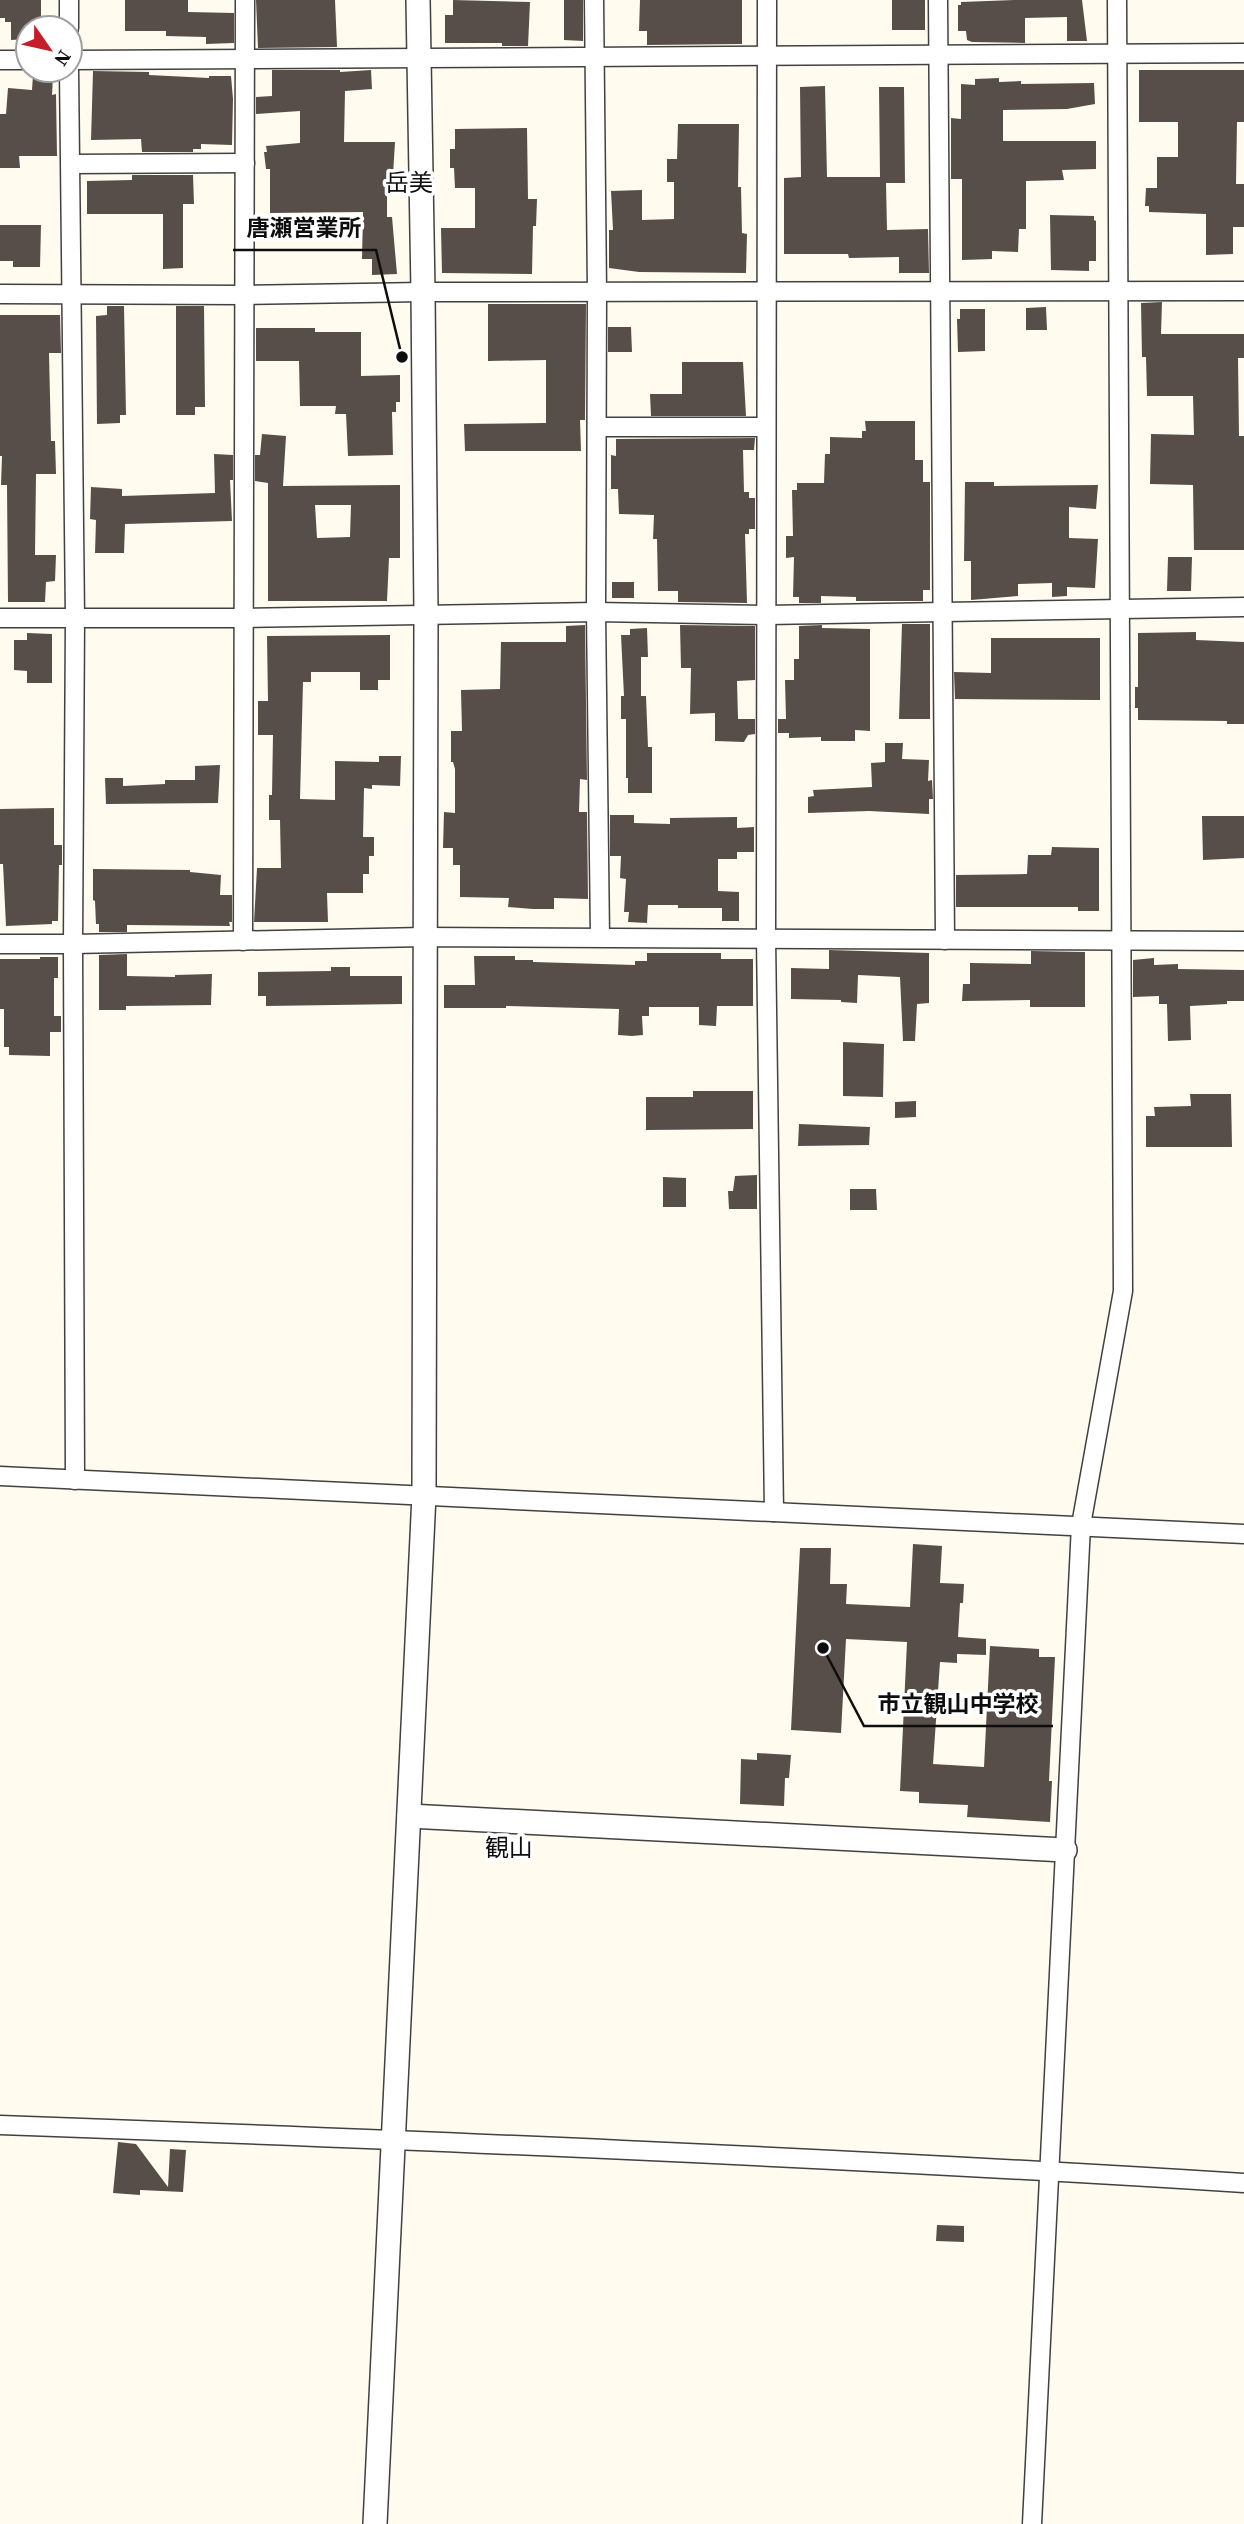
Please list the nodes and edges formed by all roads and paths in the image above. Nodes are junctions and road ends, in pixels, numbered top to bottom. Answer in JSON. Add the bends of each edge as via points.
{"nodes":[{"id":1,"x":245,"y":0,"type":"edge"},
{"id":2,"x":418,"y":0,"type":"edge"},
{"id":3,"x":594,"y":0,"type":"edge"},
{"id":4,"x":767,"y":0,"type":"edge"},
{"id":5,"x":938,"y":0,"type":"edge"},
{"id":6,"x":1117,"y":0,"type":"edge"},
{"id":7,"x":1118,"y":53,"type":"junction"},
{"id":8,"x":1244,"y":53,"type":"edge"},
{"id":9,"x":939,"y":55,"type":"junction"},
{"id":10,"x":593,"y":57,"type":"junction"},
{"id":11,"x":767,"y":57,"type":"junction"},
{"id":12,"x":419,"y":58,"type":"junction"},
{"id":13,"x":84,"y":60,"type":"edge"},
{"id":14,"x":245,"y":60,"type":"junction"},
{"id":15,"x":69,"y":84,"type":"edge"},
{"id":16,"x":245,"y":163,"type":"junction"},
{"id":17,"x":71,"y":164,"type":"junction"},
{"id":18,"x":942,"y":290,"type":"junction"},
{"id":19,"x":1119,"y":290,"type":"junction"},
{"id":20,"x":766,"y":291,"type":"junction"},
{"id":21,"x":1244,"y":291,"type":"edge"},
{"id":22,"x":424,"y":292,"type":"junction"},
{"id":23,"x":597,"y":292,"type":"junction"},
{"id":24,"x":0,"y":294,"type":"edge"},
{"id":25,"x":72,"y":294,"type":"junction"},
{"id":26,"x":245,"y":295,"type":"junction"},
{"id":27,"x":597,"y":427,"type":"junction"},
{"id":28,"x":766,"y":427,"type":"junction"},
{"id":29,"x":1244,"y":607,"type":"edge"},
{"id":30,"x":1120,"y":609,"type":"junction"},
{"id":31,"x":943,"y":611,"type":"junction"},
{"id":32,"x":596,"y":612,"type":"junction"},
{"id":33,"x":426,"y":614,"type":"junction"},
{"id":34,"x":766,"y":615,"type":"junction"},
{"id":35,"x":0,"y":618,"type":"edge"},
{"id":36,"x":75,"y":618,"type":"junction"},
{"id":37,"x":244,"y":618,"type":"junction"},
{"id":38,"x":424,"y":937,"type":"junction"},
{"id":39,"x":600,"y":937,"type":"junction"},
{"id":40,"x":766,"y":939,"type":"junction"},
{"id":41,"x":945,"y":940,"type":"junction"},
{"id":42,"x":243,"y":941,"type":"junction"},
{"id":43,"x":1122,"y":941,"type":"junction"},
{"id":44,"x":1244,"y":942,"type":"edge"},
{"id":45,"x":0,"y":944,"type":"edge"},
{"id":46,"x":73,"y":944,"type":"junction"},
{"id":47,"x":0,"y":1476,"type":"edge"},
{"id":48,"x":75,"y":1480,"type":"junction"},
{"id":49,"x":424,"y":1495,"type":"junction"},
{"id":50,"x":774,"y":1513,"type":"junction"},
{"id":51,"x":1080,"y":1525,"type":"junction"},
{"id":52,"x":1244,"y":1534,"type":"edge"},
{"id":53,"x":409,"y":1816,"type":"junction"},
{"id":54,"x":1065,"y":1850,"type":"junction"},
{"id":55,"x":0,"y":2125,"type":"edge"},
{"id":56,"x":394,"y":2139,"type":"junction"},
{"id":57,"x":1049,"y":2171,"type":"junction"},
{"id":58,"x":1244,"y":2183,"type":"edge"},
{"id":59,"x":375,"y":2524,"type":"edge"},
{"id":60,"x":1032,"y":2524,"type":"edge"}],
"edges":[{"from":1,"to":14,"type":"street"},
{"from":2,"to":12,"type":"street"},
{"from":3,"to":10,"type":"street"},
{"from":4,"to":11,"type":"street"},
{"from":5,"to":9,"type":"street"},
{"from":6,"to":7,"type":"street"},
{"from":7,"to":8,"type":"street"},
{"from":7,"to":9,"type":"street"},
{"from":7,"to":19,"type":"street"},
{"from":9,"to":11,"type":"street"},
{"from":9,"to":18,"type":"street"},
{"from":10,"to":11,"type":"street"},
{"from":10,"to":12,"type":"street"},
{"from":10,"to":23,"type":"street"},
{"from":11,"to":20,"type":"street"},
{"from":12,"to":14,"type":"street"},
{"from":12,"to":22,"type":"street"},
{"from":13,"to":14,"type":"street"},
{"from":14,"to":16,"type":"street"},
{"from":15,"to":17,"type":"street"},
{"from":16,"to":17,"type":"street"},
{"from":16,"to":26,"type":"street"},
{"from":17,"to":25,"type":"street"},
{"from":18,"to":19,"type":"street"},
{"from":18,"to":20,"type":"street"},
{"from":18,"to":31,"type":"street"},
{"from":19,"to":21,"type":"street"},
{"from":19,"to":30,"type":"street"},
{"from":20,"to":23,"type":"street"},
{"from":20,"to":28,"type":"street"},
{"from":22,"to":23,"type":"street"},
{"from":22,"to":26,"type":"street"},
{"from":22,"to":33,"type":"street"},
{"from":23,"to":27,"type":"street"},
{"from":24,"to":25,"type":"street"},
{"from":25,"to":26,"type":"street"},
{"from":25,"to":36,"type":"street"},
{"from":26,"to":37,"type":"street"},
{"from":27,"to":28,"type":"street"},
{"from":27,"to":32,"type":"street"},
{"from":28,"to":34,"type":"street"},
{"from":29,"to":30,"type":"street"},
{"from":30,"to":31,"type":"street"},
{"from":30,"to":43,"type":"street"},
{"from":31,"to":34,"type":"street"},
{"from":31,"to":41,"type":"street"},
{"from":32,"to":33,"type":"street"},
{"from":32,"to":34,"type":"street"},
{"from":32,"to":39,"type":"street"},
{"from":33,"to":37,"type":"street"},
{"from":33,"to":38,"type":"street"},
{"from":34,"to":40,"type":"street"},
{"from":35,"to":36,"type":"street"},
{"from":36,"to":37,"type":"street"},
{"from":36,"to":46,"type":"street"},
{"from":37,"to":42,"type":"street"},
{"from":38,"to":39,"type":"street"},
{"from":38,"to":42,"type":"street"},
{"from":38,"to":49,"type":"street"},
{"from":39,"to":40,"type":"street"},
{"from":40,"to":41,"type":"street"},
{"from":40,"to":50,"type":"street"},
{"from":41,"to":43,"type":"street"},
{"from":42,"to":46,"type":"street"},
{"from":43,"to":44,"type":"street"},
{"from":43,"to":51,"type":"street","via":[[1123,1291]]},
{"from":45,"to":46,"type":"street"},
{"from":46,"to":48,"type":"street"},
{"from":47,"to":48,"type":"street"},
{"from":48,"to":49,"type":"street"},
{"from":49,"to":50,"type":"street"},
{"from":49,"to":53,"type":"street"},
{"from":50,"to":51,"type":"street"},
{"from":51,"to":52,"type":"street"},
{"from":51,"to":54,"type":"street"},
{"from":53,"to":54,"type":"street"},
{"from":53,"to":56,"type":"street"},
{"from":54,"to":57,"type":"street"},
{"from":55,"to":56,"type":"street"},
{"from":56,"to":57,"type":"street"},
{"from":56,"to":59,"type":"street"},
{"from":57,"to":58,"type":"street"},
{"from":57,"to":60,"type":"street"}]}
